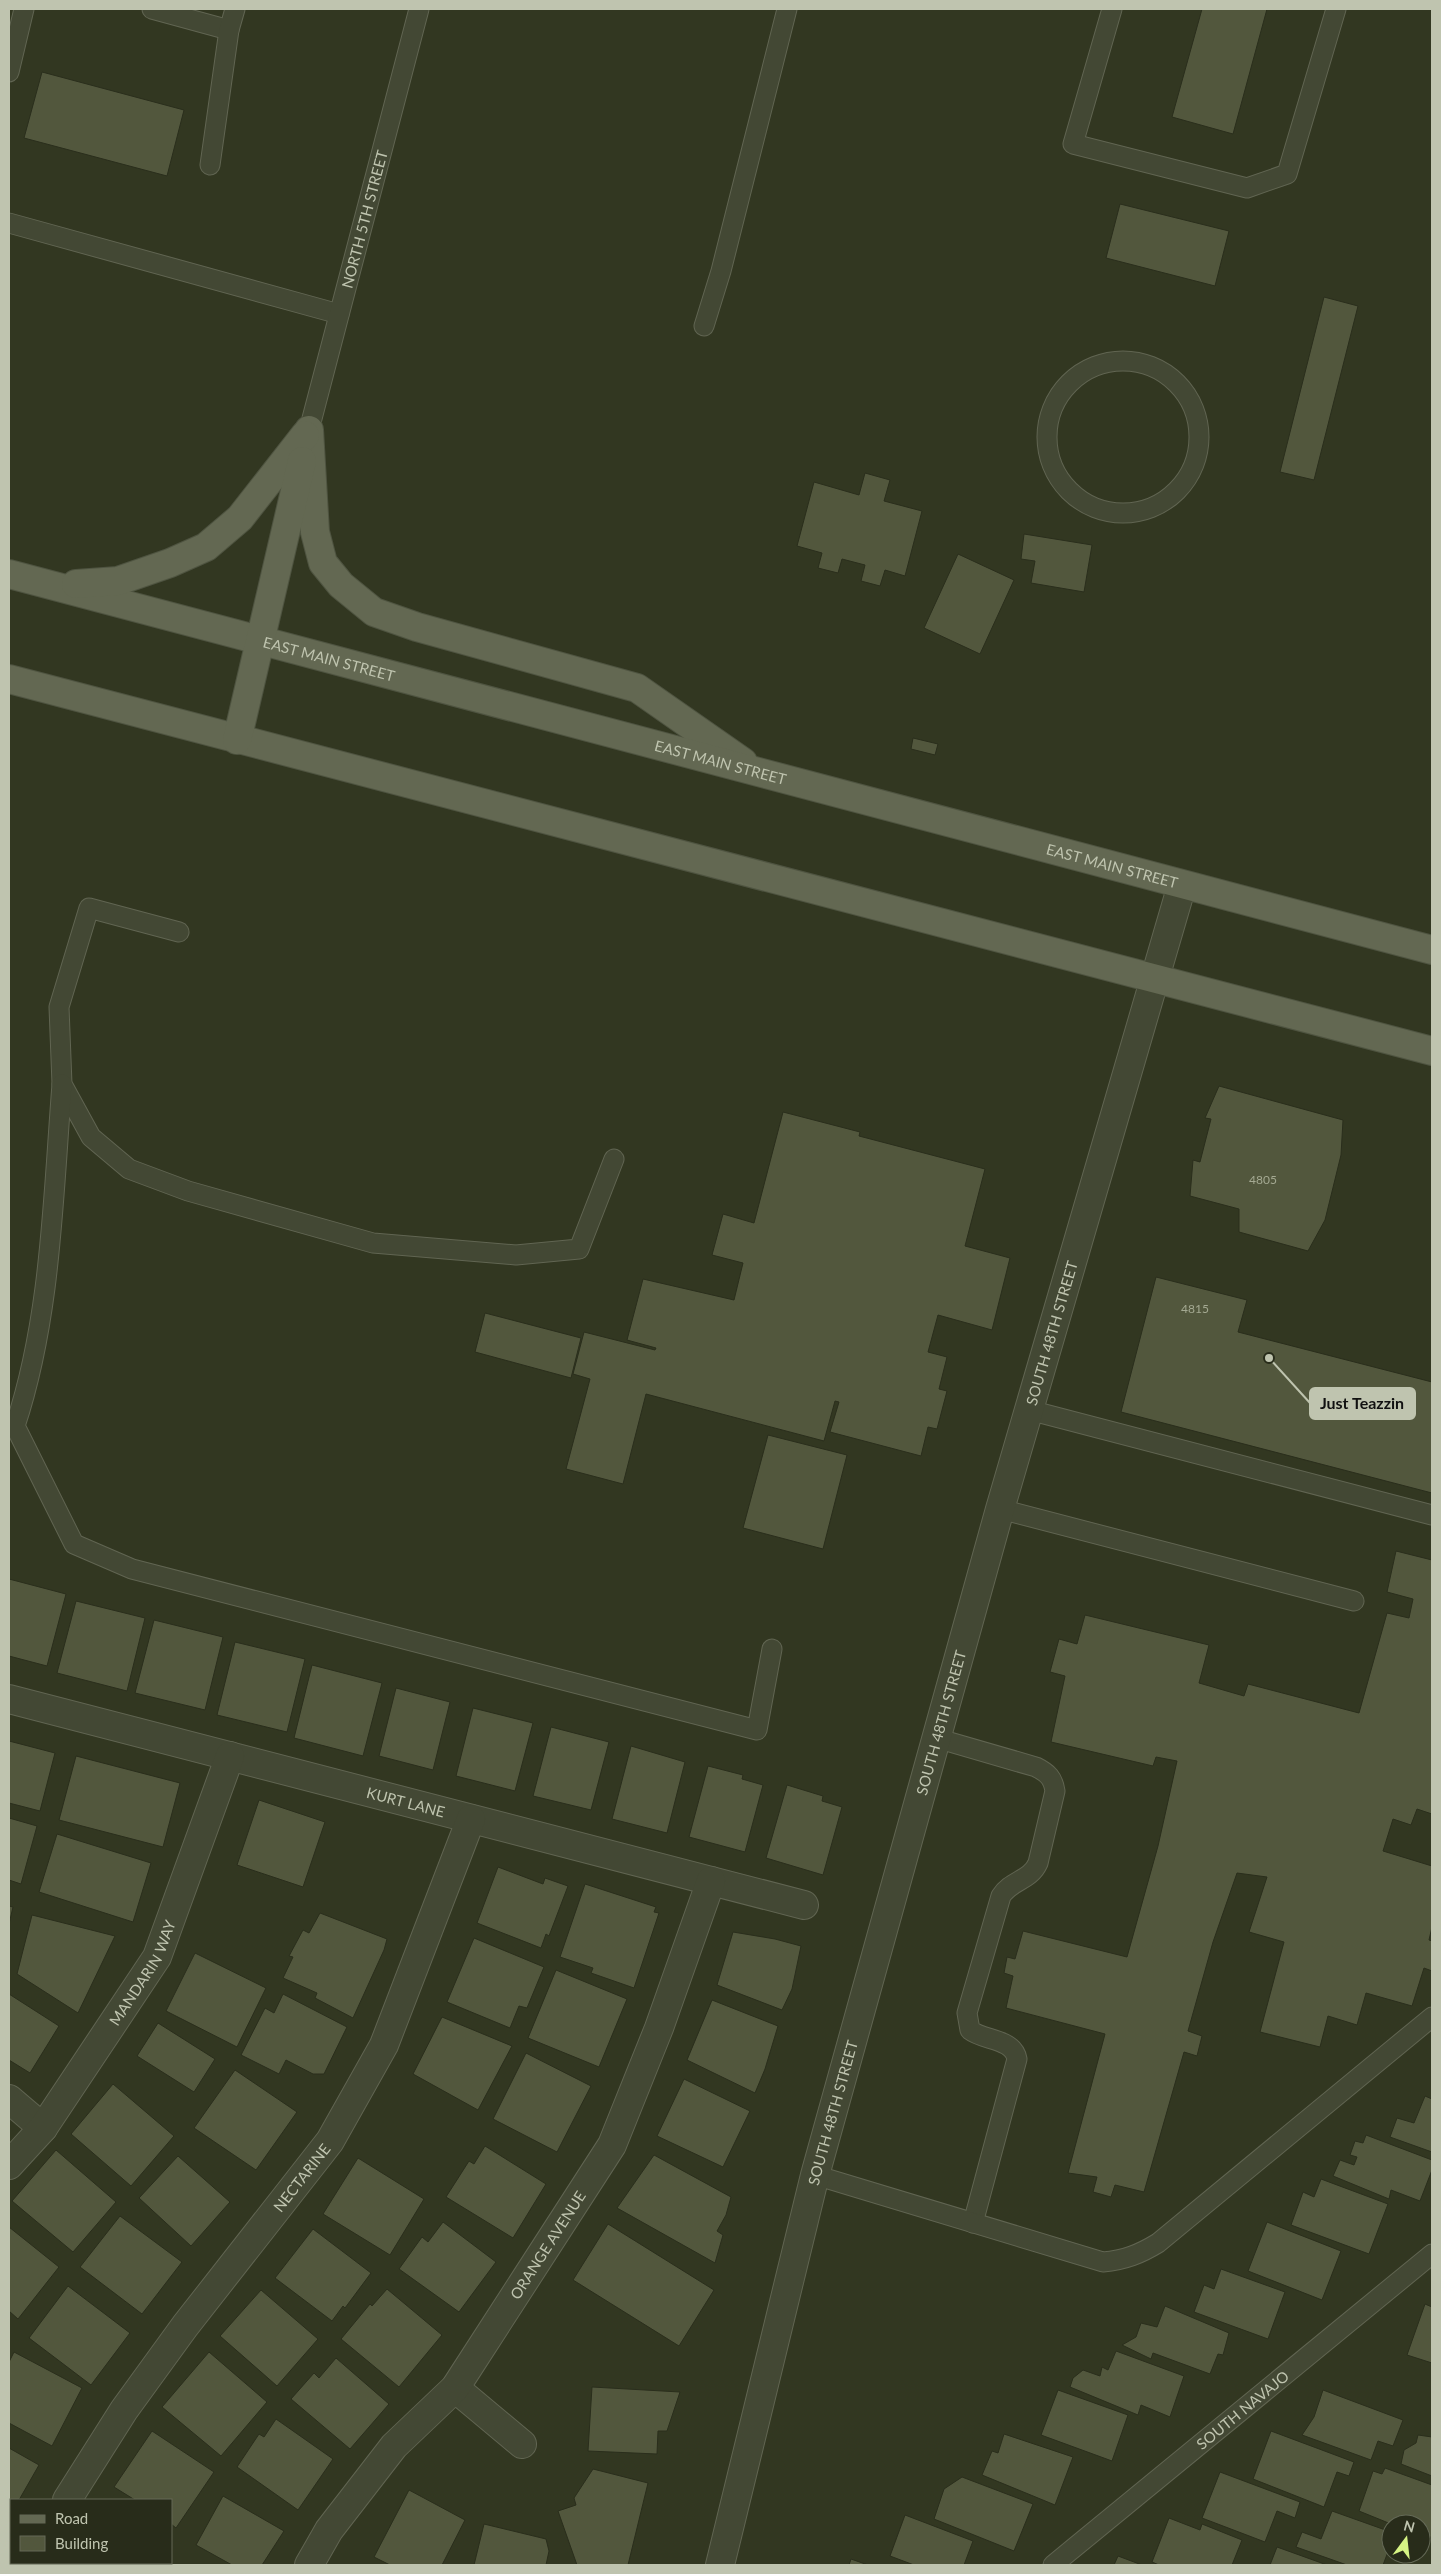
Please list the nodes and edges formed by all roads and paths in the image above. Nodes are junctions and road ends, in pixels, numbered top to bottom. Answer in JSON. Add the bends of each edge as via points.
{"nodes":[{"id":1,"x":24,"y":9,"type":"edge"},
{"id":2,"x":152,"y":9,"type":"edge"},
{"id":3,"x":235,"y":9,"type":"edge"},
{"id":4,"x":419,"y":9,"type":"edge"},
{"id":5,"x":786,"y":9,"type":"edge"},
{"id":6,"x":1112,"y":9,"type":"edge"},
{"id":7,"x":1336,"y":9,"type":"edge"},
{"id":8,"x":229,"y":30,"type":"junction"},
{"id":9,"x":9,"y":72,"type":"edge"},
{"id":10,"x":210,"y":165,"type":"dead end"},
{"id":11,"x":9,"y":223,"type":"edge"},
{"id":12,"x":339,"y":314,"type":"junction"},
{"id":13,"x":704,"y":326,"type":"dead end"},
{"id":14,"x":1115,"y":361,"type":"joint"},
{"id":15,"x":309,"y":430,"type":"junction"},
{"id":16,"x":9,"y":574,"type":"edge"},
{"id":17,"x":52,"y":585,"type":"junction"},
{"id":18,"x":262,"y":639,"type":"junction"},
{"id":19,"x":9,"y":679,"type":"edge"},
{"id":20,"x":237,"y":740,"type":"junction"},
{"id":21,"x":761,"y":774,"type":"junction"},
{"id":22,"x":1182,"y":885,"type":"junction"},
{"id":23,"x":179,"y":932,"type":"dead end"},
{"id":24,"x":1432,"y":950,"type":"edge"},
{"id":25,"x":1156,"y":978,"type":"junction"},
{"id":26,"x":1432,"y":1052,"type":"edge"},
{"id":27,"x":62,"y":1084,"type":"junction"},
{"id":28,"x":614,"y":1159,"type":"dead end"},
{"id":29,"x":1029,"y":1410,"type":"junction"},
{"id":30,"x":1000,"y":1508,"type":"junction"},
{"id":31,"x":1432,"y":1515,"type":"edge"},
{"id":32,"x":1354,"y":1601,"type":"dead end"},
{"id":33,"x":772,"y":1649,"type":"dead end"},
{"id":34,"x":9,"y":1700,"type":"edge"},
{"id":35,"x":936,"y":1738,"type":"junction"},
{"id":36,"x":230,"y":1756,"type":"junction"},
{"id":37,"x":471,"y":1820,"type":"junction"},
{"id":38,"x":711,"y":1881,"type":"junction"},
{"id":39,"x":804,"y":1905,"type":"dead end"},
{"id":40,"x":1432,"y":2017,"type":"edge"},
{"id":41,"x":9,"y":2099,"type":"edge"},
{"id":42,"x":43,"y":2128,"type":"junction"},
{"id":43,"x":9,"y":2165,"type":"edge"},
{"id":44,"x":815,"y":2175,"type":"junction"},
{"id":45,"x":973,"y":2223,"type":"junction"},
{"id":46,"x":1432,"y":2254,"type":"edge"},
{"id":47,"x":455,"y":2388,"type":"junction"},
{"id":48,"x":522,"y":2444,"type":"dead end"},
{"id":49,"x":69,"y":2499,"type":"edge"},
{"id":50,"x":309,"y":2565,"type":"edge"},
{"id":51,"x":720,"y":2565,"type":"edge"},
{"id":52,"x":1053,"y":2565,"type":"edge"}],
"edges":[{"from":1,"to":9,"type":"lane"},
{"from":2,"to":8,"type":"lane"},
{"from":3,"to":8,"type":"lane"},
{"from":4,"to":12,"type":"lane","name":"NORTH 5TH STREET"},
{"from":5,"to":13,"type":"lane","via":[[721,271]]},
{"from":6,"to":7,"type":"lane","via":[[1073,144],[1247,188],[1287,174]]},
{"from":8,"to":10,"type":"lane"},
{"from":11,"to":12,"type":"lane"},
{"from":12,"to":15,"type":"lane","name":"NORTH 5TH STREET"},
{"from":14,"to":14,"type":"lane","via":[[1092,367],[1071,380],[1056,399],[1047,422],[1046,448],[1054,474],[1071,494],[1094,509],[1120,514],[1146,510],[1169,499],[1187,480],[1198,455],[1200,431],[1194,407],[1181,387],[1162,371],[1140,362]]},
{"from":15,"to":17,"type":"main road","via":[[240,518],[206,547],[118,581]]},
{"from":15,"to":18,"type":"main road"},
{"from":15,"to":21,"type":"main road","via":[[315,532],[324,563],[341,585],[374,612],[637,688]]},
{"from":16,"to":17,"type":"main road","name":"EAST MAIN STREET"},
{"from":17,"to":18,"type":"main road","name":"EAST MAIN STREET"},
{"from":18,"to":20,"type":"main road"},
{"from":18,"to":21,"type":"main road","name":"EAST MAIN STREET"},
{"from":19,"to":20,"type":"main road"},
{"from":20,"to":25,"type":"main road"},
{"from":21,"to":22,"type":"main road","name":"EAST MAIN STREET"},
{"from":22,"to":24,"type":"main road","name":"EAST MAIN STREET"},
{"from":22,"to":25,"type":"street","name":"SOUTH 48TH STREET"},
{"from":23,"to":27,"type":"lane","via":[[89,908],[59,1007]]},
{"from":25,"to":26,"type":"main road"},
{"from":25,"to":29,"type":"street","name":"SOUTH 48TH STREET"},
{"from":27,"to":28,"type":"lane","via":[[91,1137],[129,1169],[197,1194],[373,1243],[516,1255],[579,1249]]},
{"from":27,"to":33,"type":"lane","via":[[44,1285],[28,1388],[15,1426],[74,1544],[132,1568],[757,1730]]},
{"from":29,"to":30,"type":"street","name":"SOUTH 48TH STREET"},
{"from":29,"to":31,"type":"lane"},
{"from":30,"to":32,"type":"lane"},
{"from":30,"to":35,"type":"street","name":"SOUTH 48TH STREET"},
{"from":34,"to":36,"type":"street","name":"KURT LANE"},
{"from":35,"to":44,"type":"street","name":"SOUTH 48TH STREET"},
{"from":35,"to":45,"type":"lane","via":[[1036,1767],[1054,1781],[1055,1791],[1034,1872],[1006,1888],[1001,1896],[967,2013],[970,2030],[1006,2044],[1016,2052],[1017,2059]]},
{"from":36,"to":37,"type":"street","name":"KURT LANE"},
{"from":36,"to":42,"type":"street","name":"MANDARIN WAY","via":[[157,1957]]},
{"from":37,"to":38,"type":"street","name":"KURT LANE"},
{"from":37,"to":49,"type":"street","name":"NECTARINE","via":[[384,2045],[330,2141],[185,2326],[135,2395]]},
{"from":38,"to":39,"type":"street","name":"KURT LANE"},
{"from":38,"to":47,"type":"street","name":"ORANGE AVENUE","via":[[659,2028],[612,2145]]},
{"from":40,"to":45,"type":"lane","via":[[1158,2243],[1140,2254],[1120,2261],[1103,2262]]},
{"from":41,"to":42,"type":"street"},
{"from":42,"to":43,"type":"street","name":"MANDARIN WAY"},
{"from":44,"to":45,"type":"lane"},
{"from":44,"to":51,"type":"street","name":"SOUTH 48TH STREET"},
{"from":46,"to":52,"type":"lane","name":"SOUTH NAVAJO"},
{"from":47,"to":48,"type":"street"},
{"from":47,"to":50,"type":"street","name":"ORANGE AVENUE","via":[[394,2446],[329,2530]]}]}
